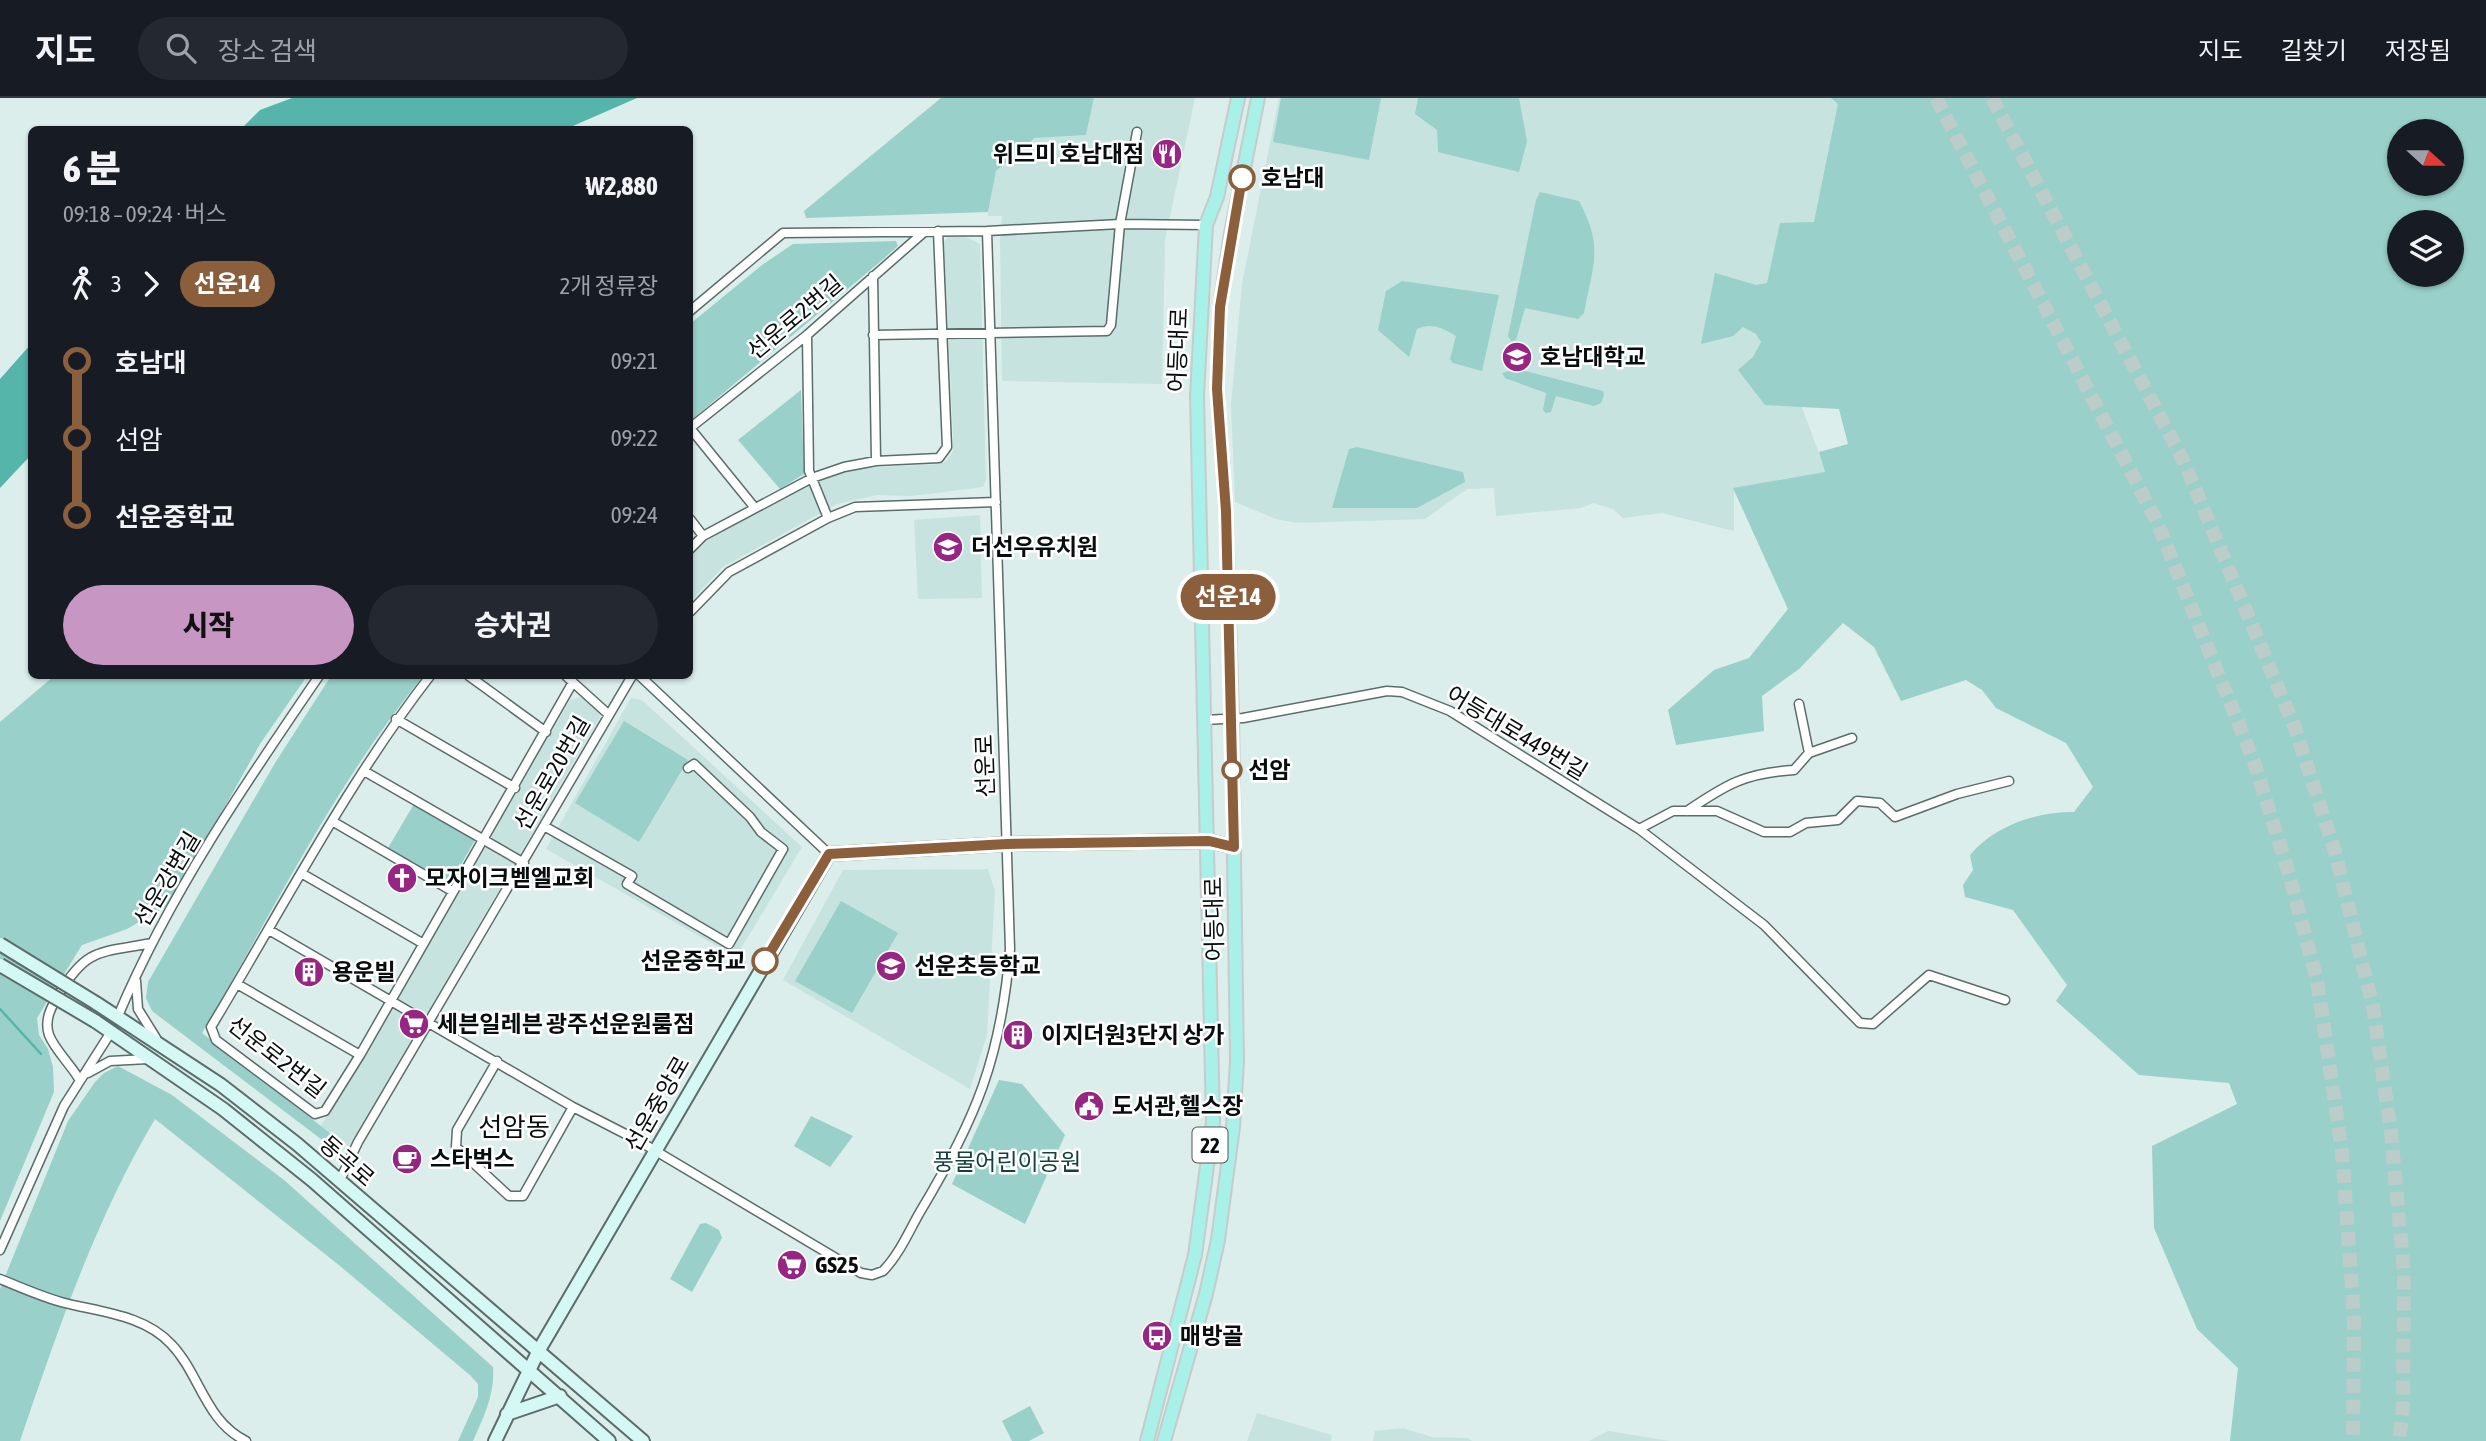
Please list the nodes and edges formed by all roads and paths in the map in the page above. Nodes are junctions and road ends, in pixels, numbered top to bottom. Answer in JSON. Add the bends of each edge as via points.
{"nodes":[{"id":1,"x":1238,"y":98,"type":"edge"},
{"id":2,"x":1258,"y":98,"type":"edge"},
{"id":3,"x":1137,"y":132,"type":"dead end"},
{"id":4,"x":1120,"y":223,"type":"junction"},
{"id":5,"x":1206,"y":225,"type":"junction"},
{"id":6,"x":938,"y":231,"type":"junction"},
{"id":7,"x":987,"y":231,"type":"junction"},
{"id":8,"x":924,"y":232,"type":"junction"},
{"id":9,"x":873,"y":276,"type":"junction"},
{"id":10,"x":693,"y":308,"type":"edge"},
{"id":11,"x":944,"y":333,"type":"junction"},
{"id":12,"x":990,"y":333,"type":"junction"},
{"id":13,"x":807,"y":335,"type":"junction"},
{"id":14,"x":873,"y":335,"type":"junction"},
{"id":15,"x":693,"y":426,"type":"edge"},
{"id":16,"x":693,"y":432,"type":"edge"},
{"id":17,"x":876,"y":461,"type":"junction"},
{"id":18,"x":812,"y":478,"type":"junction"},
{"id":19,"x":996,"y":502,"type":"junction"},
{"id":20,"x":755,"y":508,"type":"junction"},
{"id":21,"x":828,"y":518,"type":"junction"},
{"id":22,"x":693,"y":523,"type":"edge"},
{"id":23,"x":703,"y":536,"type":"junction"},
{"id":24,"x":693,"y":546,"type":"edge"},
{"id":25,"x":693,"y":609,"type":"edge"},
{"id":26,"x":317,"y":679,"type":"edge"},
{"id":27,"x":428,"y":679,"type":"edge"},
{"id":28,"x":473,"y":679,"type":"edge"},
{"id":29,"x":569,"y":679,"type":"edge"},
{"id":30,"x":630,"y":679,"type":"edge"},
{"id":31,"x":643,"y":679,"type":"edge"},
{"id":32,"x":1799,"y":704,"type":"dead end"},
{"id":33,"x":608,"y":714,"type":"junction"},
{"id":34,"x":396,"y":719,"type":"junction"},
{"id":35,"x":1232,"y":719,"type":"junction"},
{"id":36,"x":1204,"y":720,"type":"junction"},
{"id":37,"x":546,"y":732,"type":"junction"},
{"id":38,"x":1852,"y":738,"type":"dead end"},
{"id":39,"x":1809,"y":753,"type":"junction"},
{"id":40,"x":688,"y":768,"type":"dead end"},
{"id":41,"x":364,"y":771,"type":"junction"},
{"id":42,"x":2009,"y":781,"type":"dead end"},
{"id":43,"x":515,"y":788,"type":"junction"},
{"id":44,"x":1687,"y":811,"type":"junction"},
{"id":45,"x":332,"y":821,"type":"junction"},
{"id":46,"x":544,"y":826,"type":"junction"},
{"id":47,"x":1639,"y":829,"type":"junction"},
{"id":48,"x":483,"y":839,"type":"junction"},
{"id":49,"x":1209,"y":841,"type":"junction"},
{"id":50,"x":1007,"y":844,"type":"junction"},
{"id":51,"x":1234,"y":847,"type":"junction"},
{"id":52,"x":829,"y":854,"type":"junction"},
{"id":53,"x":524,"y":863,"type":"junction"},
{"id":54,"x":302,"y":873,"type":"junction"},
{"id":55,"x":452,"y":891,"type":"junction"},
{"id":56,"x":269,"y":930,"type":"junction"},
{"id":57,"x":152,"y":943,"type":"junction"},
{"id":58,"x":422,"y":943,"type":"junction"},
{"id":59,"x":0,"y":944,"type":"edge"},
{"id":60,"x":0,"y":965,"type":"edge"},
{"id":61,"x":138,"y":968,"type":"junction"},
{"id":62,"x":237,"y":984,"type":"junction"},
{"id":63,"x":391,"y":999,"type":"junction"},
{"id":64,"x":2005,"y":1000,"type":"dead end"},
{"id":65,"x":118,"y":1016,"type":"junction"},
{"id":66,"x":431,"y":1022,"type":"junction"},
{"id":67,"x":111,"y":1032,"type":"junction"},
{"id":68,"x":173,"y":1054,"type":"junction"},
{"id":69,"x":360,"y":1055,"type":"junction"},
{"id":70,"x":152,"y":1060,"type":"junction"},
{"id":71,"x":497,"y":1061,"type":"junction"},
{"id":72,"x":79,"y":1079,"type":"junction"},
{"id":73,"x":573,"y":1107,"type":"junction"},
{"id":74,"x":654,"y":1149,"type":"junction"},
{"id":75,"x":339,"y":1181,"type":"junction"},
{"id":76,"x":0,"y":1250,"type":"edge"},
{"id":77,"x":0,"y":1279,"type":"edge"},
{"id":78,"x":539,"y":1350,"type":"junction"},
{"id":79,"x":528,"y":1368,"type":"junction"},
{"id":80,"x":559,"y":1396,"type":"junction"},
{"id":81,"x":507,"y":1414,"type":"junction"},
{"id":82,"x":246,"y":1441,"type":"edge"},
{"id":83,"x":495,"y":1441,"type":"edge"},
{"id":84,"x":609,"y":1441,"type":"edge"},
{"id":85,"x":643,"y":1441,"type":"edge"},
{"id":86,"x":1147,"y":1441,"type":"edge"},
{"id":87,"x":1164,"y":1441,"type":"edge"}],
"edges":[{"from":1,"to":5,"type":"main road","name":"어등대로","number":"22","via":[[1217,197]]},
{"from":2,"to":35,"type":"main road","name":"어등대로","number":"22","via":[[1220,307],[1217,389]]},
{"from":3,"to":4,"type":"street"},
{"from":4,"to":5,"type":"street"},
{"from":4,"to":7,"type":"street"},
{"from":4,"to":12,"type":"street","via":[[1112,321],[1107,331]]},
{"from":5,"to":36,"type":"main road","name":"어등대로","number":"22","via":[[1197,396]]},
{"from":6,"to":7,"type":"street"},
{"from":6,"to":8,"type":"street"},
{"from":6,"to":11,"type":"street"},
{"from":7,"to":12,"type":"street","name":"선운로"},
{"from":8,"to":9,"type":"street","name":"선운로2번길"},
{"from":8,"to":10,"type":"street","via":[[783,233]]},
{"from":9,"to":13,"type":"street","name":"선운로2번길"},
{"from":9,"to":14,"type":"street"},
{"from":11,"to":12,"type":"street"},
{"from":11,"to":14,"type":"street"},
{"from":11,"to":17,"type":"street","via":[[944,455]]},
{"from":12,"to":19,"type":"street","name":"선운로"},
{"from":13,"to":15,"type":"street","name":"선운로2번길"},
{"from":13,"to":18,"type":"street"},
{"from":14,"to":17,"type":"street"},
{"from":16,"to":20,"type":"street"},
{"from":17,"to":18,"type":"street"},
{"from":18,"to":20,"type":"street"},
{"from":18,"to":21,"type":"street"},
{"from":19,"to":21,"type":"street","via":[[855,507]]},
{"from":19,"to":50,"type":"street","name":"선운로"},
{"from":20,"to":23,"type":"street"},
{"from":21,"to":25,"type":"street","via":[[729,572]]},
{"from":22,"to":23,"type":"street"},
{"from":23,"to":24,"type":"street"},
{"from":26,"to":57,"type":"street","name":"선운강변길","via":[[245,784]]},
{"from":27,"to":34,"type":"street","name":"선운로2번길"},
{"from":28,"to":37,"type":"street"},
{"from":29,"to":33,"type":"street"},
{"from":29,"to":37,"type":"street","name":"선운로2번길"},
{"from":30,"to":33,"type":"street","name":"선운로20번길"},
{"from":31,"to":52,"type":"street"},
{"from":32,"to":39,"type":"street"},
{"from":33,"to":46,"type":"street","name":"선운로20번길"},
{"from":34,"to":41,"type":"street","name":"선운로2번길"},
{"from":34,"to":43,"type":"street"},
{"from":35,"to":36,"type":"street","name":"어등대로449번길"},
{"from":35,"to":47,"type":"street","name":"어등대로449번길","via":[[1402,692],[1450,711]]},
{"from":35,"to":51,"type":"main road","name":"어등대로","number":"22"},
{"from":36,"to":49,"type":"main road","name":"어등대로","number":"22"},
{"from":37,"to":43,"type":"street","name":"선운로2번길"},
{"from":38,"to":39,"type":"street"},
{"from":39,"to":44,"type":"street","via":[[1794,770],[1758,772],[1716,791]]},
{"from":40,"to":46,"type":"street","via":[[694,764],[783,849],[729,944],[627,884],[632,876]]},
{"from":41,"to":45,"type":"street","name":"선운로2번길"},
{"from":41,"to":48,"type":"street"},
{"from":42,"to":44,"type":"street","via":[[1895,817],[1880,803],[1857,801],[1838,820],[1806,823],[1790,832],[1764,832],[1717,811]]},
{"from":43,"to":48,"type":"street","name":"선운로2번길"},
{"from":44,"to":47,"type":"street","via":[[1673,811]]},
{"from":45,"to":54,"type":"street","name":"선운로2번길"},
{"from":45,"to":55,"type":"street"},
{"from":46,"to":53,"type":"street","name":"선운로20번길"},
{"from":47,"to":64,"type":"street","name":"어등대로449번길","via":[[1764,925],[1860,1023],[1873,1024],[1930,975]]},
{"from":48,"to":53,"type":"street"},
{"from":48,"to":55,"type":"street","name":"선운로2번길"},
{"from":49,"to":50,"type":"main road"},
{"from":49,"to":51,"type":"main road"},
{"from":49,"to":86,"type":"main road","name":"어등대로","number":"22","via":[[1213,1122],[1195,1255]]},
{"from":50,"to":52,"type":"main road"},
{"from":50,"to":74,"type":"street","name":"선운로","via":[[1010,949],[998,1041],[960,1146],[883,1271],[861,1272]]},
{"from":51,"to":87,"type":"main road","name":"어등대로","number":"22","via":[[1237,1061],[1233,1127],[1209,1280]]},
{"from":52,"to":74,"type":"main road","name":"선운중앙로"},
{"from":53,"to":66,"type":"street","name":"선운로20번길"},
{"from":54,"to":56,"type":"street","name":"선운로2번길"},
{"from":54,"to":58,"type":"street"},
{"from":55,"to":58,"type":"street","name":"선운로2번길"},
{"from":56,"to":62,"type":"street","name":"선운로2번길"},
{"from":56,"to":63,"type":"street"},
{"from":57,"to":61,"type":"street"},
{"from":57,"to":72,"type":"street","name":"선운강변길","via":[[83,960],[52,1007],[47,1021],[50,1036]]},
{"from":58,"to":63,"type":"street","name":"선운로2번길"},
{"from":59,"to":65,"type":"main road","name":"동곡로","bridge":true},
{"from":60,"to":67,"type":"main road","name":"동곡로","bridge":true},
{"from":61,"to":65,"type":"street"},
{"from":61,"to":68,"type":"street","via":[[138,1009],[152,1035]]},
{"from":62,"to":69,"type":"street"},
{"from":62,"to":69,"type":"street","name":"선운로2번길","via":[[211,1027],[212,1034],[315,1114],[325,1111]]},
{"from":63,"to":66,"type":"street"},
{"from":63,"to":69,"type":"street","name":"선운로2번길"},
{"from":65,"to":68,"type":"main road","name":"동곡로"},
{"from":66,"to":71,"type":"street"},
{"from":66,"to":75,"type":"street","name":"선운로20번길"},
{"from":67,"to":70,"type":"main road","name":"동곡로"},
{"from":67,"to":72,"type":"street"},
{"from":68,"to":75,"type":"main road","name":"동곡로","via":[[221,1085]]},
{"from":70,"to":72,"type":"street","via":[[110,1061]]},
{"from":70,"to":79,"type":"main road","name":"동곡로","via":[[312,1180]]},
{"from":71,"to":73,"type":"street"},
{"from":71,"to":73,"type":"street","via":[[457,1130],[456,1147],[509,1196],[523,1196]]},
{"from":72,"to":76,"type":"street"},
{"from":73,"to":74,"type":"street"},
{"from":74,"to":78,"type":"main road","name":"선운중앙로"},
{"from":75,"to":78,"type":"main road","name":"동곡로"},
{"from":77,"to":82,"type":"street","via":[[60,1301],[114,1313],[160,1335],[180,1356],[218,1420]]},
{"from":78,"to":79,"type":"main road","name":"선운중앙로"},
{"from":78,"to":85,"type":"main road","name":"동곡로"},
{"from":79,"to":80,"type":"main road","name":"동곡로"},
{"from":79,"to":81,"type":"main road","name":"선운중앙로"},
{"from":80,"to":81,"type":"main road"},
{"from":80,"to":84,"type":"main road","name":"동곡로"},
{"from":81,"to":83,"type":"main road","name":"선운중앙로"}]}
